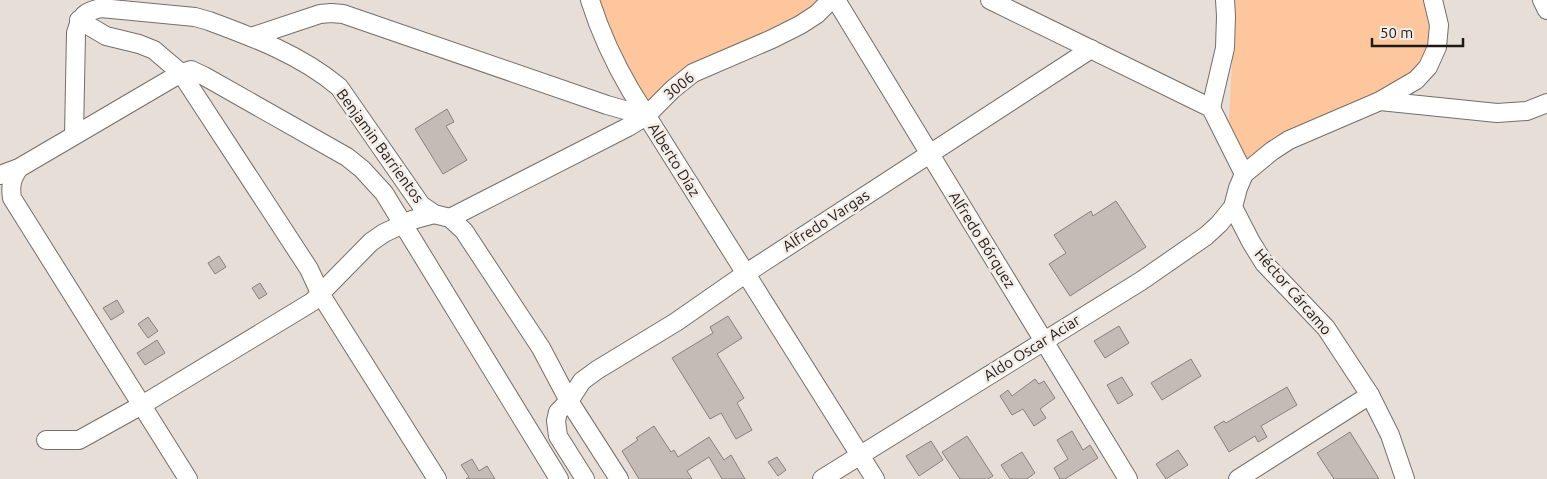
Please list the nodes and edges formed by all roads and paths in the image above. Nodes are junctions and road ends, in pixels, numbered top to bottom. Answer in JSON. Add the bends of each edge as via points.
{"nodes":[{"id":1,"x":590,"y":0,"type":"edge"},
{"id":2,"x":831,"y":0,"type":"edge"},
{"id":3,"x":836,"y":0,"type":"edge"},
{"id":4,"x":990,"y":0,"type":"edge"},
{"id":5,"x":1225,"y":0,"type":"edge"},
{"id":6,"x":1433,"y":0,"type":"edge"},
{"id":7,"x":1542,"y":0,"type":"edge"},
{"id":8,"x":1547,"y":10,"type":"edge"},
{"id":9,"x":79,"y":20,"type":"junction"},
{"id":10,"x":251,"y":37,"type":"junction"},
{"id":11,"x":1091,"y":49,"type":"junction"},
{"id":12,"x":181,"y":74,"type":"junction"},
{"id":13,"x":1380,"y":102,"type":"junction"},
{"id":14,"x":1547,"y":104,"type":"edge"},
{"id":15,"x":1211,"y":108,"type":"junction"},
{"id":16,"x":646,"y":116,"type":"junction"},
{"id":17,"x":74,"y":135,"type":"junction"},
{"id":18,"x":929,"y":154,"type":"junction"},
{"id":19,"x":19,"y":168,"type":"junction"},
{"id":20,"x":1244,"y":174,"type":"junction"},
{"id":21,"x":0,"y":175,"type":"edge"},
{"id":22,"x":1233,"y":207,"type":"junction"},
{"id":23,"x":442,"y":216,"type":"junction"},
{"id":24,"x":403,"y":224,"type":"junction"},
{"id":25,"x":745,"y":274,"type":"junction"},
{"id":26,"x":321,"y":295,"type":"junction"},
{"id":27,"x":1044,"y":341,"type":"junction"},
{"id":28,"x":1370,"y":395,"type":"junction"},
{"id":29,"x":568,"y":401,"type":"junction"},
{"id":30,"x":142,"y":405,"type":"junction"},
{"id":31,"x":46,"y":440,"type":"dead end"},
{"id":32,"x":861,"y":455,"type":"junction"},
{"id":33,"x":188,"y":479,"type":"edge"},
{"id":34,"x":437,"y":479,"type":"edge"},
{"id":35,"x":559,"y":479,"type":"edge"},
{"id":36,"x":585,"y":479,"type":"edge"},
{"id":37,"x":619,"y":479,"type":"edge"},
{"id":38,"x":822,"y":479,"type":"edge"},
{"id":39,"x":876,"y":479,"type":"edge"},
{"id":40,"x":1128,"y":479,"type":"edge"},
{"id":41,"x":1238,"y":479,"type":"edge"},
{"id":42,"x":1405,"y":479,"type":"edge"}],
"edges":[{"from":1,"to":16,"type":"street","via":[[616,65]]},
{"from":2,"to":16,"type":"street","name":"3006","via":[[800,25],[692,73]]},
{"from":3,"to":18,"type":"street","name":"Alfredo Bórquez"},
{"from":4,"to":11,"type":"street"},
{"from":5,"to":15,"type":"street","via":[[1225,48]]},
{"from":6,"to":13,"type":"street","via":[[1440,25],[1437,47],[1428,67],[1416,80]]},
{"from":7,"to":8,"type":"street"},
{"from":9,"to":10,"type":"street","name":"Benjamin Barrientos","via":[[89,11],[102,8],[195,17]]},
{"from":9,"to":12,"type":"street","via":[[106,36],[154,50]]},
{"from":9,"to":17,"type":"street"},
{"from":10,"to":16,"type":"street","name":"Alberto Díaz","via":[[320,14],[343,14]]},
{"from":10,"to":23,"type":"street","name":"Benjamin Barrientos","via":[[293,55],[339,87],[421,205]]},
{"from":11,"to":15,"type":"street"},
{"from":11,"to":18,"type":"street","name":"Alfredo Vargas"},
{"from":12,"to":17,"type":"street"},
{"from":12,"to":24,"type":"street","via":[[191,70],[204,76],[347,157],[384,193]]},
{"from":12,"to":26,"type":"street","via":[[309,269]]},
{"from":13,"to":14,"type":"street","via":[[1497,114],[1527,111]]},
{"from":13,"to":20,"type":"street","via":[[1289,140]]},
{"from":15,"to":20,"type":"street"},
{"from":16,"to":23,"type":"street","name":"3006"},
{"from":16,"to":25,"type":"street","name":"Alberto Díaz"},
{"from":17,"to":19,"type":"street"},
{"from":18,"to":25,"type":"street","name":"Alfredo Vargas"},
{"from":18,"to":27,"type":"street","name":"Alfredo Bórquez"},
{"from":19,"to":21,"type":"street"},
{"from":19,"to":30,"type":"street","via":[[10,186],[12,198]]},
{"from":20,"to":22,"type":"street"},
{"from":22,"to":27,"type":"street","name":"Aldo Oscar Aciar","via":[[1206,236]]},
{"from":22,"to":28,"type":"street","name":"Héctor Cárcamo","via":[[1264,263],[1326,328]]},
{"from":23,"to":24,"type":"street","name":"3006"},
{"from":23,"to":29,"type":"street","name":"Benjamin Barrientos","via":[[464,231],[541,348]]},
{"from":24,"to":26,"type":"street","name":"3006","via":[[371,242]]},
{"from":24,"to":35,"type":"street"},
{"from":25,"to":29,"type":"street","name":"Alfredo Vargas","via":[[676,322],[597,370],[582,381]]},
{"from":25,"to":32,"type":"street","name":"Alberto Díaz"},
{"from":26,"to":30,"type":"street","name":"3006"},
{"from":26,"to":34,"type":"street"},
{"from":27,"to":32,"type":"street","name":"Aldo Oscar Aciar"},
{"from":27,"to":40,"type":"street","name":"Alfredo Bórquez"},
{"from":28,"to":41,"type":"street"},
{"from":28,"to":42,"type":"street","name":"Héctor Cárcamo","via":[[1390,435]]},
{"from":29,"to":36,"type":"street","via":[[558,412],[558,436]]},
{"from":29,"to":37,"type":"street","name":"Benjamin Barrientos"},
{"from":30,"to":31,"type":"street","name":"3006","via":[[79,440]]},
{"from":30,"to":33,"type":"street"},
{"from":32,"to":38,"type":"street","name":"Aldo Oscar Aciar"},
{"from":32,"to":39,"type":"street","name":"Alberto Díaz"}]}
